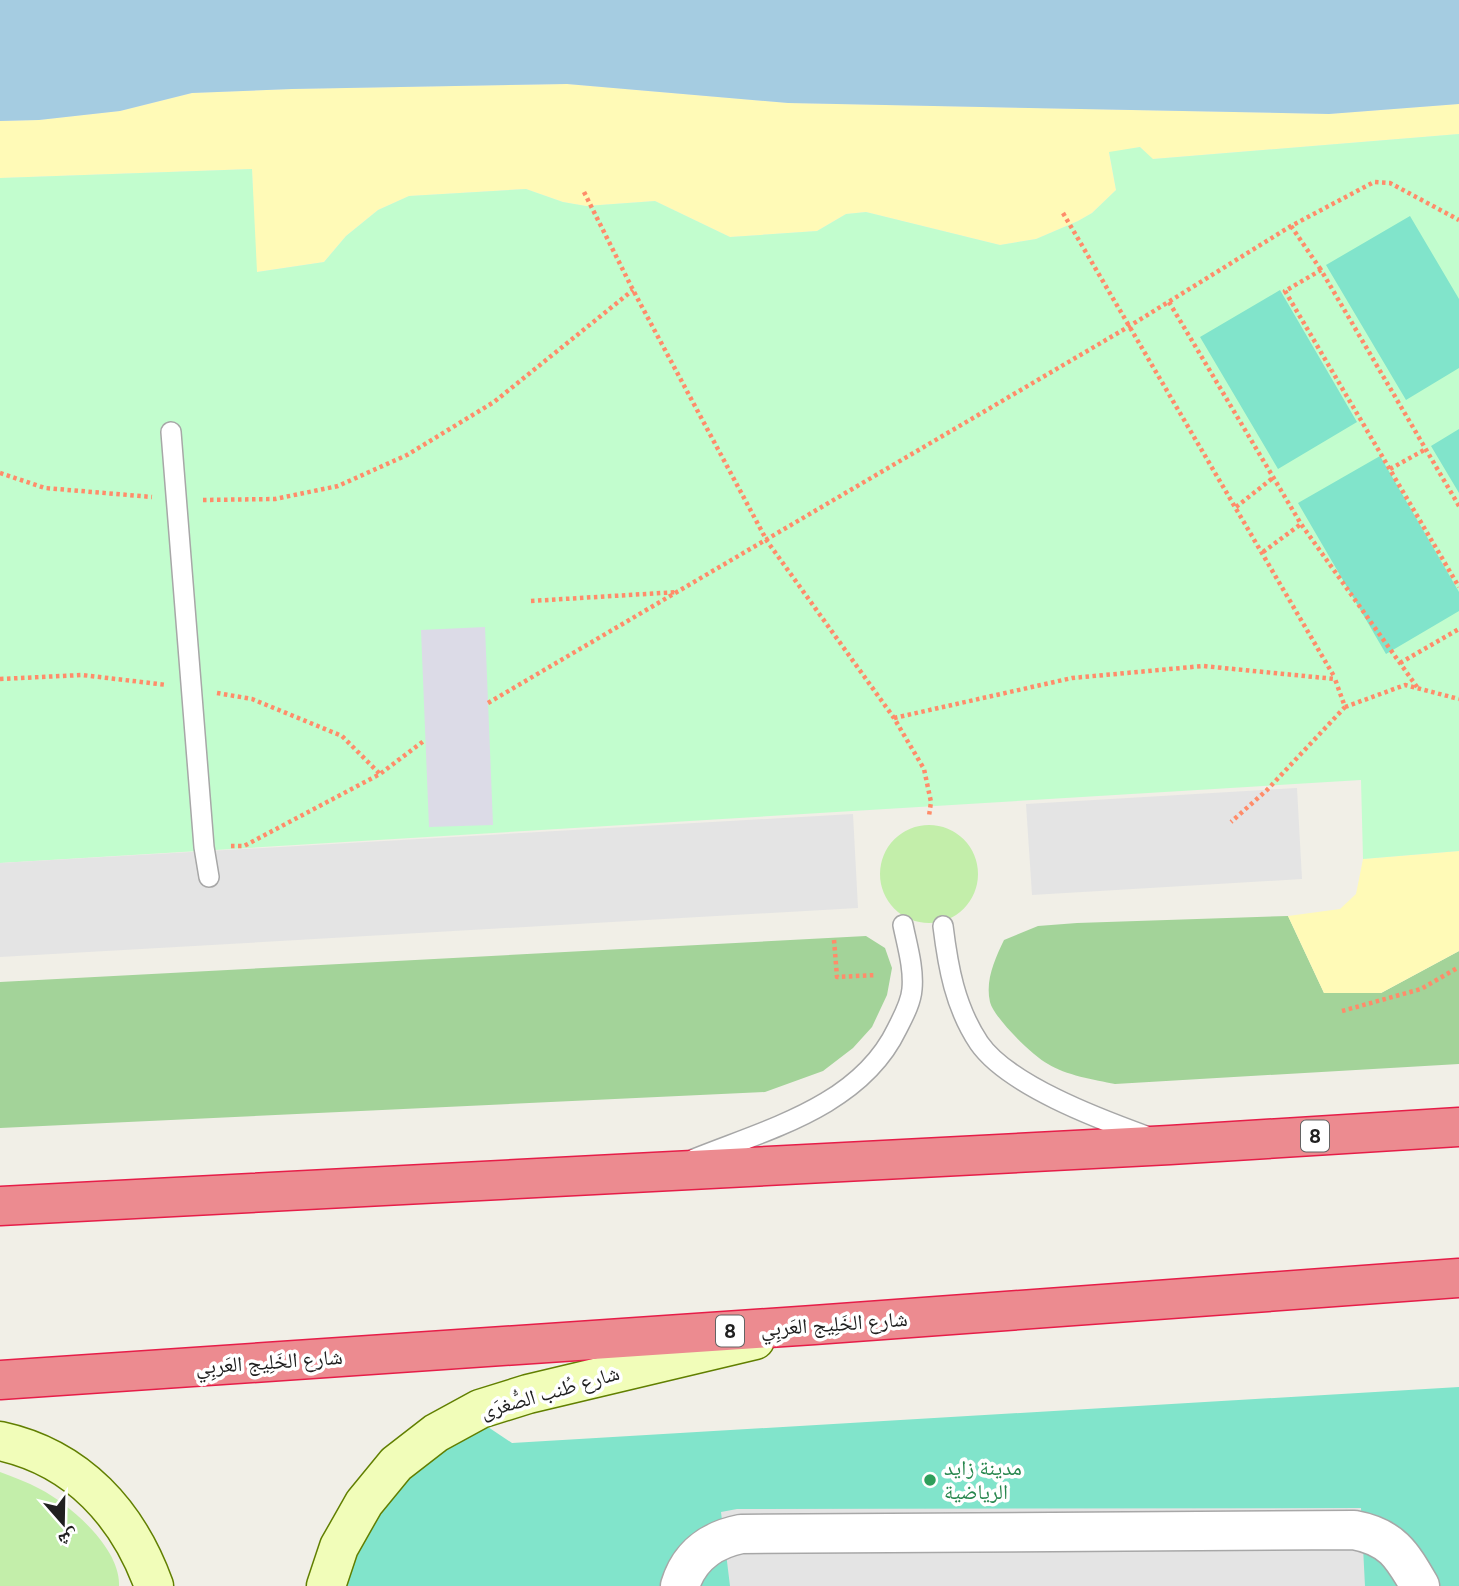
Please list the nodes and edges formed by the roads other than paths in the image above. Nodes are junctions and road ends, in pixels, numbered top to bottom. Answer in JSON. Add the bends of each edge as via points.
{"nodes":[{"id":1,"x":171,"y":432,"type":"dead end"},
{"id":2,"x":209,"y":877,"type":"dead end"},
{"id":3,"x":903,"y":925,"type":"dead end"},
{"id":4,"x":943,"y":926,"type":"dead end"},
{"id":5,"x":1459,"y":1127,"type":"edge"},
{"id":6,"x":1170,"y":1145,"type":"junction"},
{"id":7,"x":666,"y":1171,"type":"junction"},
{"id":8,"x":0,"y":1206,"type":"edge"},
{"id":9,"x":1459,"y":1278,"type":"edge"},
{"id":10,"x":814,"y":1325,"type":"junction"},
{"id":11,"x":0,"y":1380,"type":"edge"},
{"id":12,"x":0,"y":1441,"type":"edge"},
{"id":13,"x":146,"y":1576,"type":"edge"},
{"id":14,"x":326,"y":1586,"type":"edge"},
{"id":15,"x":680,"y":1586,"type":"edge"},
{"id":16,"x":1420,"y":1586,"type":"edge"}],
"edges":[{"from":1,"to":2,"type":"lane"},
{"from":3,"to":7,"type":"lane","via":[[912,989],[906,1012],[873,1068],[814,1110]]},
{"from":4,"to":6,"type":"lane","via":[[953,987],[972,1031],[991,1058],[1097,1119]]},
{"from":5,"to":6,"type":"highway","number":"8"},
{"from":6,"to":7,"type":"highway","number":"8"},
{"from":7,"to":8,"type":"highway","number":"8"},
{"from":9,"to":10,"type":"highway","name":"شارع الخَلِيج العَربِي","number":"8"},
{"from":10,"to":11,"type":"highway","name":"شارع الخَلِيج العَربِي","number":"8"},
{"from":10,"to":14,"type":"street","name":"شارع طُنب الصُّغرَى","via":[[480,1409],[436,1433],[396,1464],[364,1503],[339,1547]]},
{"from":12,"to":13,"type":"street","via":[[30,1451],[97,1492],[115,1511]]},
{"from":15,"to":16,"type":"street","via":[[701,1551],[726,1536],[741,1534],[1354,1530],[1395,1548]]}]}
